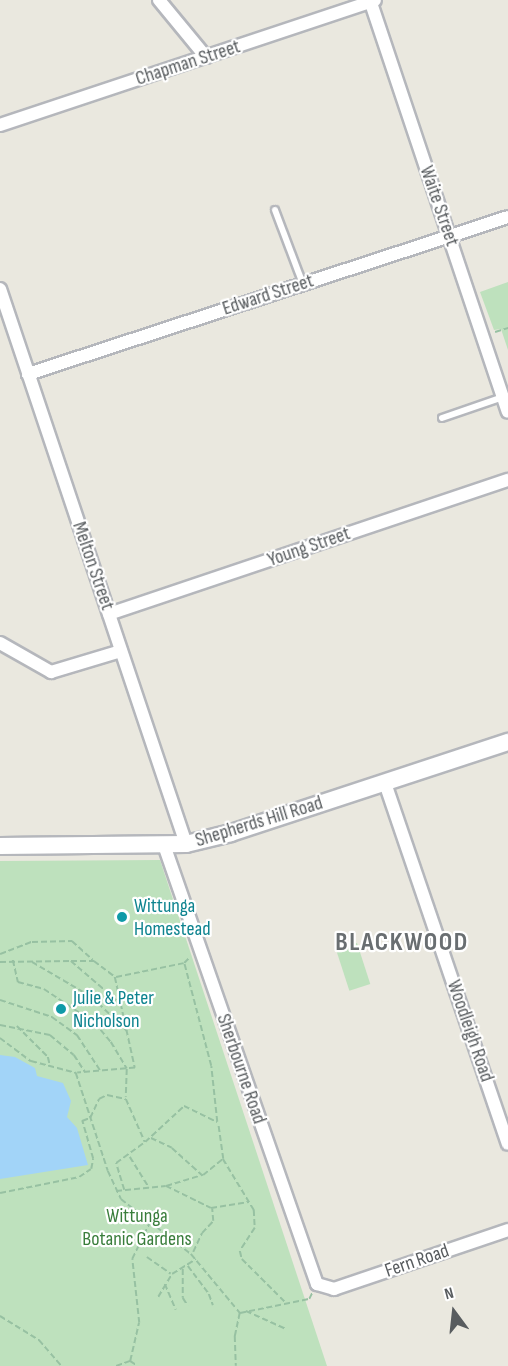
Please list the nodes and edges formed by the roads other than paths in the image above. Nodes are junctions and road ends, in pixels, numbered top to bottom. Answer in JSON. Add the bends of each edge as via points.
{"nodes":[{"id":1,"x":159,"y":0,"type":"edge"},
{"id":2,"x":372,"y":1,"type":"edge"},
{"id":3,"x":206,"y":57,"type":"junction"},
{"id":4,"x":0,"y":125,"type":"edge"},
{"id":5,"x":275,"y":210,"type":"dead end"},
{"id":6,"x":508,"y":217,"type":"edge"},
{"id":7,"x":449,"y":236,"type":"junction"},
{"id":8,"x":303,"y":284,"type":"junction"},
{"id":9,"x":0,"y":289,"type":"edge"},
{"id":10,"x":28,"y":374,"type":"junction"},
{"id":11,"x":503,"y":397,"type":"junction"},
{"id":12,"x":508,"y":412,"type":"edge"},
{"id":13,"x":442,"y":418,"type":"dead end"},
{"id":14,"x":508,"y":480,"type":"edge"},
{"id":15,"x":109,"y":614,"type":"junction"},
{"id":16,"x":0,"y":643,"type":"edge"},
{"id":17,"x":121,"y":651,"type":"junction"},
{"id":18,"x":508,"y":742,"type":"edge"},
{"id":19,"x":385,"y":783,"type":"junction"},
{"id":20,"x":186,"y":844,"type":"junction"},
{"id":21,"x":164,"y":845,"type":"junction"},
{"id":22,"x":0,"y":846,"type":"edge"},
{"id":23,"x":508,"y":1144,"type":"edge"},
{"id":24,"x":508,"y":1230,"type":"edge"},
{"id":25,"x":321,"y":1286,"type":"joint"}],
"edges":[{"from":1,"to":3,"type":"street"},
{"from":2,"to":3,"type":"street","name":"Chapman Street"},
{"from":2,"to":7,"type":"street","name":"Waite Street"},
{"from":3,"to":4,"type":"street","name":"Chapman Street"},
{"from":5,"to":8,"type":"lane"},
{"from":6,"to":7,"type":"street","name":"Edward Street"},
{"from":7,"to":8,"type":"street","name":"Edward Street"},
{"from":7,"to":11,"type":"street","name":"Waite Street"},
{"from":8,"to":10,"type":"street","name":"Edward Street"},
{"from":9,"to":10,"type":"street","name":"Melton Street"},
{"from":10,"to":15,"type":"street","name":"Melton Street"},
{"from":11,"to":12,"type":"street","name":"Waite Street"},
{"from":11,"to":13,"type":"lane"},
{"from":14,"to":15,"type":"street","name":"Young Street"},
{"from":15,"to":17,"type":"street","name":"Melton Street"},
{"from":16,"to":17,"type":"street","via":[[51,672]]},
{"from":17,"to":20,"type":"street","name":"Melton Street"},
{"from":18,"to":19,"type":"main road","name":"Shepherds Hill Road"},
{"from":19,"to":20,"type":"main road","name":"Shepherds Hill Road"},
{"from":19,"to":23,"type":"street","name":"Woodleigh Road"},
{"from":20,"to":21,"type":"main road","name":"Shepherds Hill Road"},
{"from":21,"to":22,"type":"main road","name":"Shepherds Hill Road"},
{"from":21,"to":25,"type":"street","name":"Sherbourne Road"},
{"from":24,"to":25,"type":"street","name":"Fern Road"}]}
